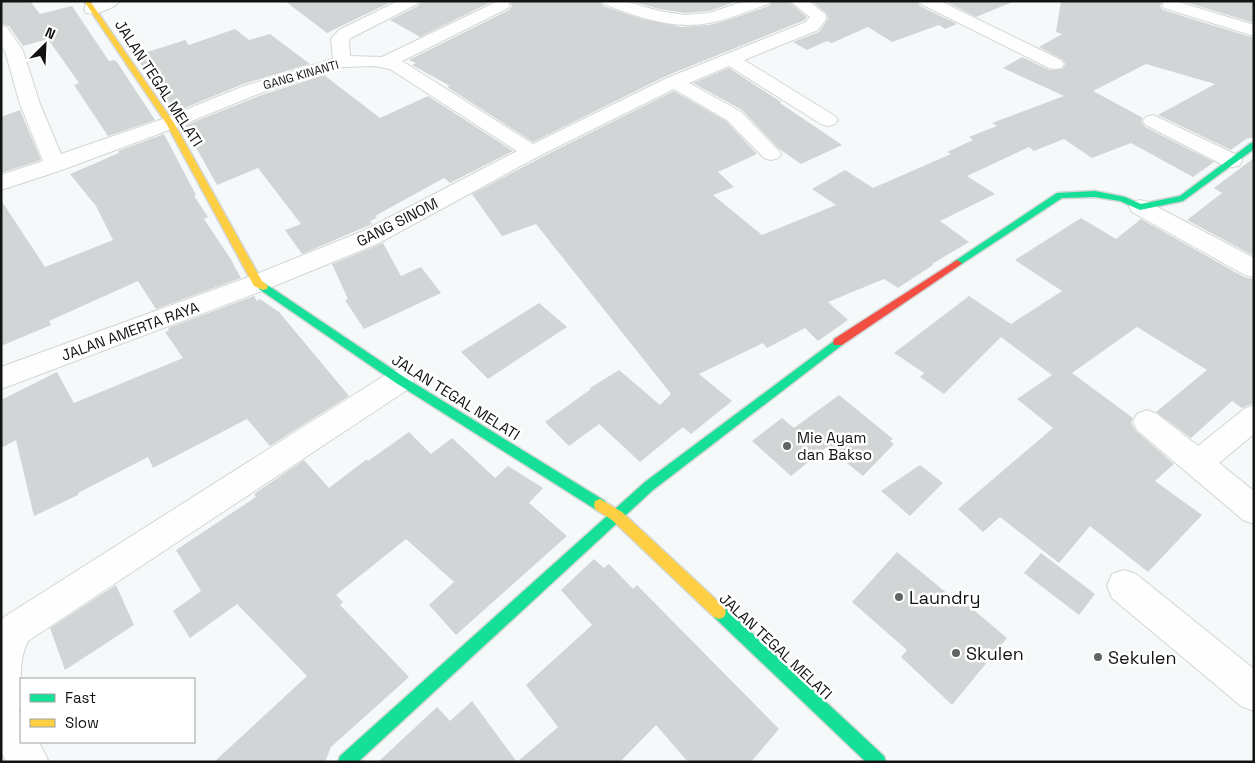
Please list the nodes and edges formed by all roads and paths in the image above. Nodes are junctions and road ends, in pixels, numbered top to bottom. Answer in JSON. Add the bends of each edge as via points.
{"nodes":[{"id":1,"x":112,"y":1,"type":"edge"},
{"id":2,"x":411,"y":1,"type":"edge"},
{"id":3,"x":610,"y":1,"type":"edge"},
{"id":4,"x":762,"y":1,"type":"edge"},
{"id":5,"x":798,"y":1,"type":"edge"},
{"id":6,"x":1212,"y":1,"type":"edge"},
{"id":7,"x":938,"y":3,"type":"edge"},
{"id":8,"x":89,"y":5,"type":"edge"},
{"id":9,"x":502,"y":5,"type":"dead end"},
{"id":10,"x":1170,"y":5,"type":"dead end"},
{"id":11,"x":1249,"y":29,"type":"edge"},
{"id":12,"x":1,"y":31,"type":"edge"},
{"id":13,"x":730,"y":59,"type":"junction"},
{"id":14,"x":342,"y":62,"type":"junction"},
{"id":15,"x":386,"y":62,"type":"junction"},
{"id":16,"x":1055,"y":64,"type":"dead end"},
{"id":17,"x":674,"y":82,"type":"junction"},
{"id":18,"x":828,"y":120,"type":"dead end"},
{"id":19,"x":1153,"y":121,"type":"dead end"},
{"id":20,"x":170,"y":123,"type":"junction"},
{"id":21,"x":1254,"y":145,"type":"edge"},
{"id":22,"x":532,"y":152,"type":"junction"},
{"id":23,"x":771,"y":154,"type":"dead end"},
{"id":24,"x":1232,"y":161,"type":"junction"},
{"id":25,"x":55,"y":165,"type":"junction"},
{"id":26,"x":1,"y":184,"type":"edge"},
{"id":27,"x":1140,"y":207,"type":"junction"},
{"id":28,"x":1254,"y":269,"type":"edge"},
{"id":29,"x":258,"y":284,"type":"junction"},
{"id":30,"x":1,"y":378,"type":"edge"},
{"id":31,"x":400,"y":380,"type":"junction"},
{"id":32,"x":1254,"y":417,"type":"edge"},
{"id":33,"x":1148,"y":422,"type":"dead end"},
{"id":34,"x":1197,"y":464,"type":"junction"},
{"id":35,"x":1254,"y":510,"type":"edge"},
{"id":36,"x":617,"y":516,"type":"junction"},
{"id":37,"x":1124,"y":586,"type":"dead end"},
{"id":38,"x":1254,"y":693,"type":"edge"},
{"id":39,"x":1,"y":710,"type":"edge"},
{"id":40,"x":1,"y":719,"type":"edge"},
{"id":41,"x":30,"y":762,"type":"edge"},
{"id":42,"x":346,"y":762,"type":"edge"},
{"id":43,"x":878,"y":762,"type":"edge"}],
"edges":[{"from":1,"to":8,"type":"street"},
{"from":2,"to":14,"type":"street","via":[[380,9],[345,34],[340,39]]},
{"from":3,"to":4,"type":"street","via":[[640,13],[708,18]]},
{"from":5,"to":13,"type":"street","name":"GANG SINOM","via":[[818,15],[812,26]]},
{"from":6,"to":11,"type":"street","via":[[1232,11]]},
{"from":7,"to":16,"type":"street"},
{"from":8,"to":20,"type":"street","name":"JALAN TEGAL MELATI"},
{"from":9,"to":15,"type":"street"},
{"from":10,"to":11,"type":"street"},
{"from":12,"to":25,"type":"street","via":[[14,50],[30,104]]},
{"from":13,"to":17,"type":"street","name":"GANG SINOM"},
{"from":13,"to":18,"type":"street"},
{"from":14,"to":15,"type":"street","name":"GANG KINANTI"},
{"from":14,"to":20,"type":"street","name":"GANG KINANTI","via":[[251,90]]},
{"from":15,"to":22,"type":"street","name":"GANG KINANTI","via":[[395,64]]},
{"from":17,"to":22,"type":"street","name":"GANG SINOM"},
{"from":17,"to":23,"type":"street","via":[[734,116]]},
{"from":19,"to":24,"type":"street"},
{"from":20,"to":25,"type":"street","name":"GANG KINANTI"},
{"from":20,"to":29,"type":"street","name":"JALAN TEGAL MELATI"},
{"from":21,"to":24,"type":"street"},
{"from":22,"to":29,"type":"street","name":"GANG SINOM","via":[[371,237]]},
{"from":24,"to":27,"type":"street","via":[[1183,198]]},
{"from":25,"to":26,"type":"street","name":"GANG KINANTI"},
{"from":27,"to":28,"type":"street"},
{"from":27,"to":36,"type":"street","via":[[1122,199],[1095,194],[1060,195],[841,340],[649,486]]},
{"from":29,"to":30,"type":"street","name":"JALAN AMERTA RAYA"},
{"from":29,"to":31,"type":"street","name":"JALAN TEGAL MELATI"},
{"from":31,"to":36,"type":"street","name":"JALAN TEGAL MELATI"},
{"from":31,"to":39,"type":"street","via":[[16,629],[3,652]]},
{"from":32,"to":34,"type":"street"},
{"from":33,"to":34,"type":"street"},
{"from":34,"to":35,"type":"street"},
{"from":36,"to":42,"type":"street"},
{"from":36,"to":43,"type":"street","name":"JALAN TEGAL MELATI"},
{"from":37,"to":38,"type":"street"},
{"from":40,"to":41,"type":"street"}]}
